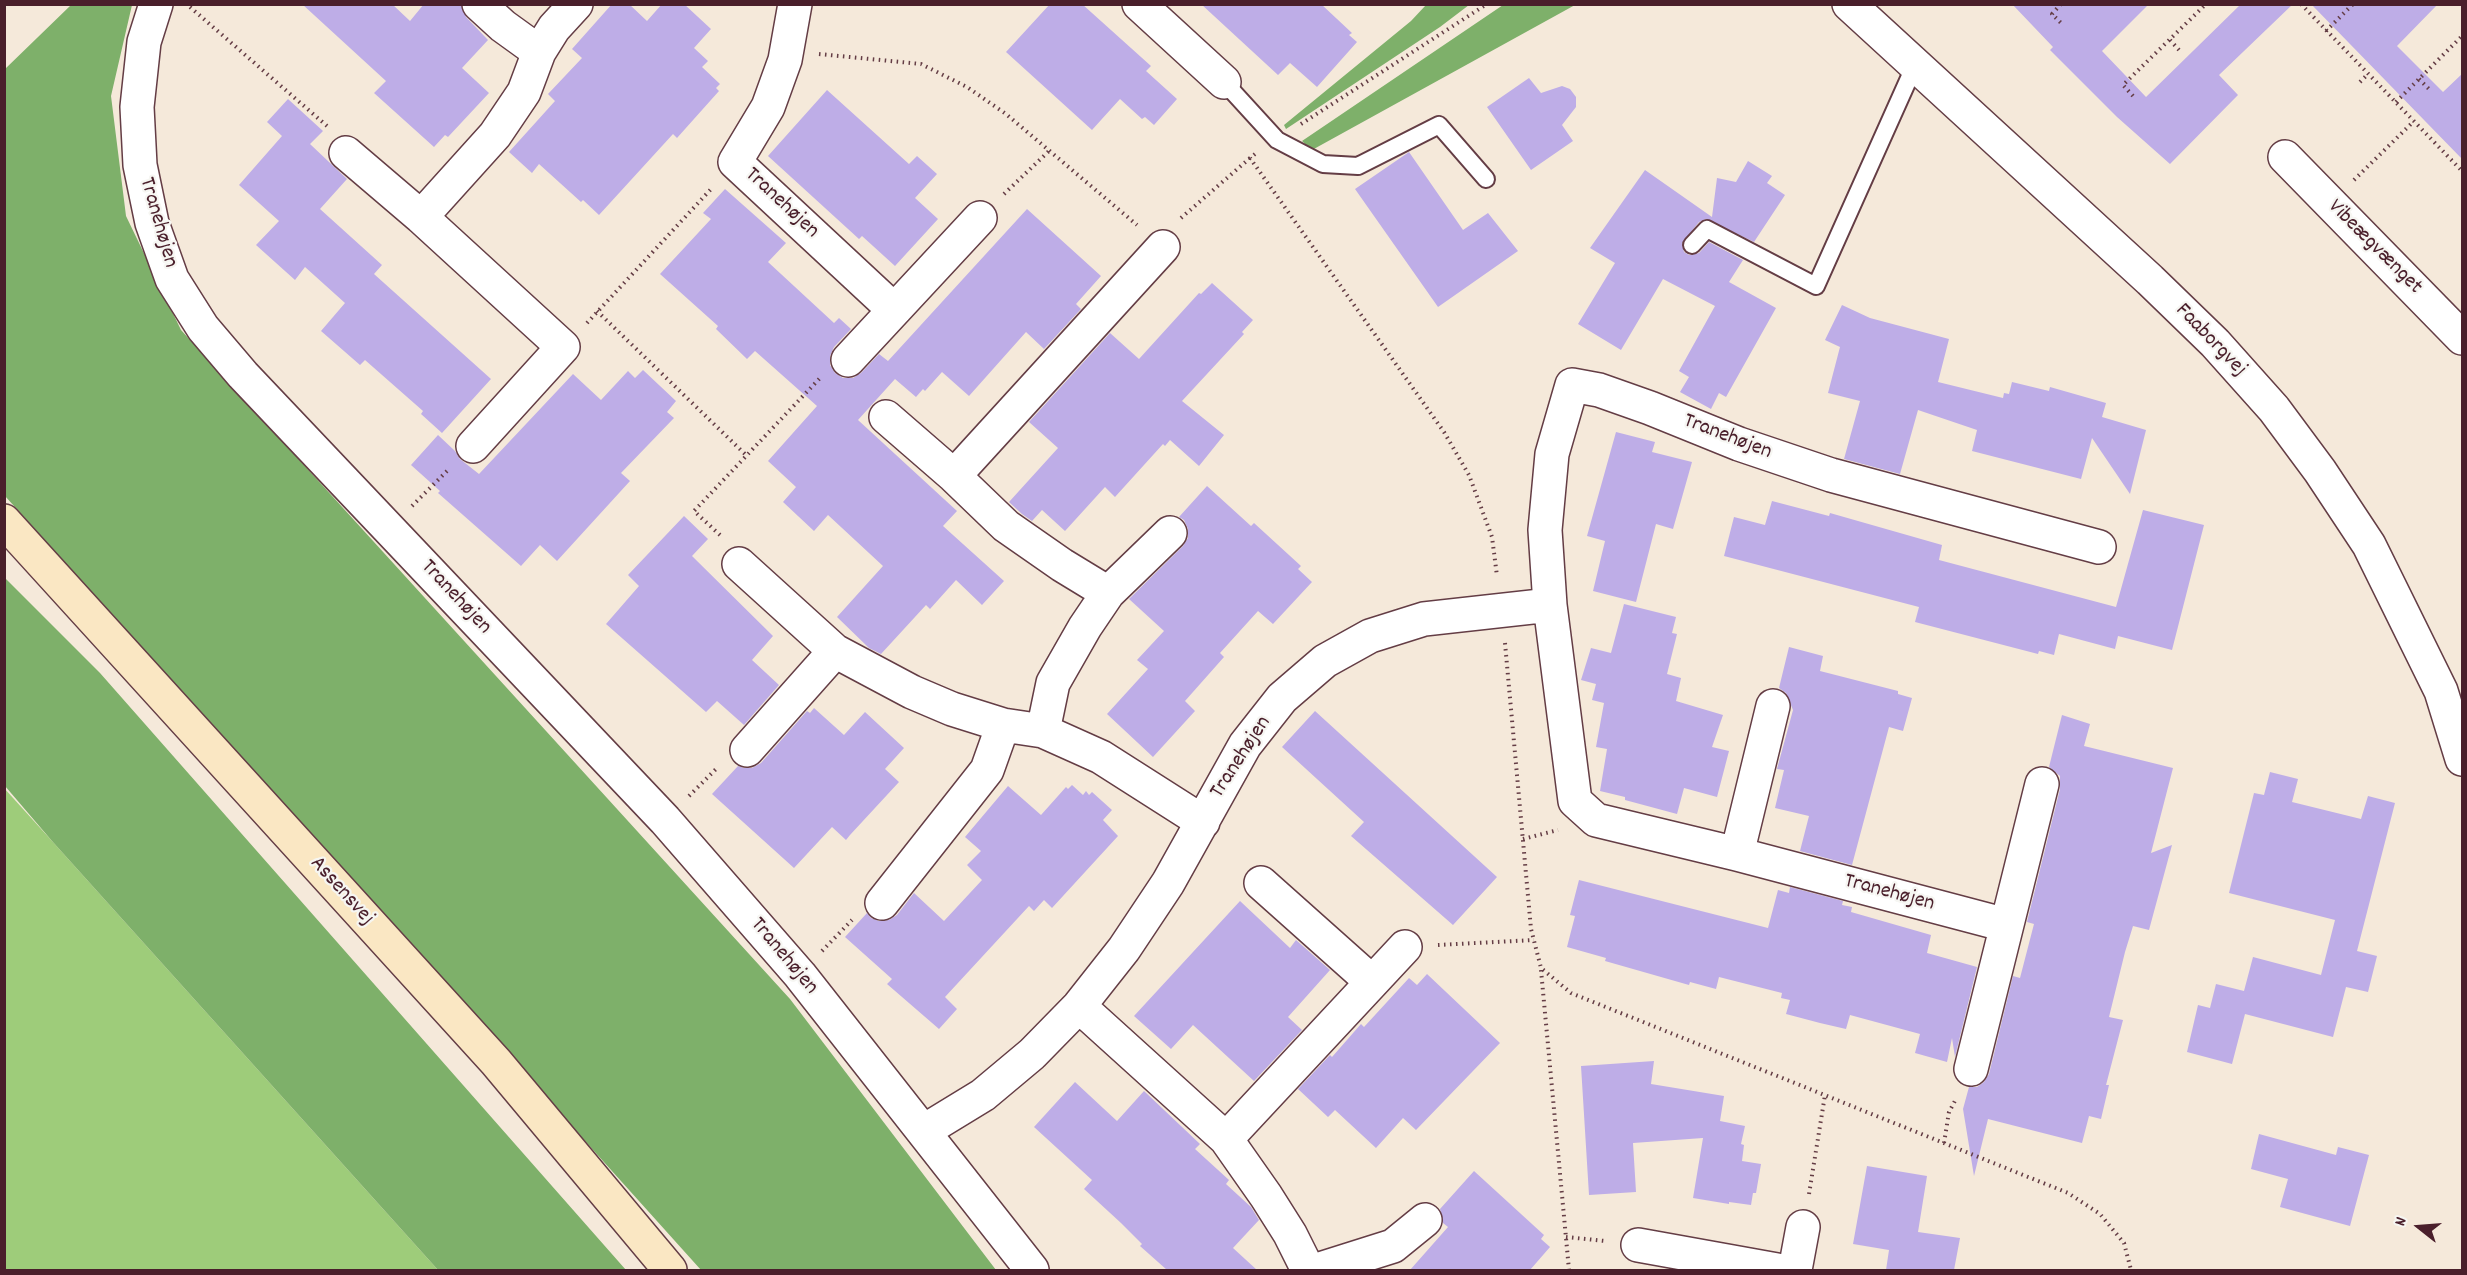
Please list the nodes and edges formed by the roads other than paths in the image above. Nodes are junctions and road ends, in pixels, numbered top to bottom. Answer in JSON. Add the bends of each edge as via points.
{"nodes":[{"id":1,"x":156,"y":4,"type":"edge"},
{"id":2,"x":479,"y":4,"type":"edge"},
{"id":3,"x":576,"y":4,"type":"edge"},
{"id":4,"x":1138,"y":4,"type":"edge"},
{"id":5,"x":1849,"y":4,"type":"edge"},
{"id":6,"x":786,"y":7,"type":"edge"},
{"id":7,"x":539,"y":52,"type":"junction"},
{"id":8,"x":1915,"y":65,"type":"junction"},
{"id":9,"x":1224,"y":82,"type":"joint"},
{"id":10,"x":346,"y":153,"type":"road end"},
{"id":11,"x":2285,"y":157,"type":"dead end"},
{"id":12,"x":1486,"y":179,"type":"dead end"},
{"id":13,"x":421,"y":217,"type":"junction"},
{"id":14,"x":980,"y":218,"type":"road end"},
{"id":15,"x":1159,"y":244,"type":"road end"},
{"id":16,"x":1692,"y":245,"type":"dead end"},
{"id":17,"x":893,"y":309,"type":"junction"},
{"id":18,"x":2463,"y":338,"type":"edge"},
{"id":19,"x":848,"y":360,"type":"road end"},
{"id":20,"x":886,"y":417,"type":"dead end"},
{"id":21,"x":473,"y":446,"type":"road end"},
{"id":22,"x":954,"y":476,"type":"junction"},
{"id":23,"x":4,"y":520,"type":"edge"},
{"id":24,"x":1170,"y":533,"type":"dead end"},
{"id":25,"x":2099,"y":547,"type":"dead end"},
{"id":26,"x":739,"y":564,"type":"road end"},
{"id":27,"x":1108,"y":593,"type":"junction"},
{"id":28,"x":1550,"y":605,"type":"junction"},
{"id":29,"x":836,"y":651,"type":"junction"},
{"id":30,"x":1773,"y":706,"type":"dead end"},
{"id":31,"x":1003,"y":725,"type":"junction"},
{"id":32,"x":1043,"y":731,"type":"junction"},
{"id":33,"x":747,"y":750,"type":"road end"},
{"id":34,"x":2463,"y":759,"type":"edge"},
{"id":35,"x":2042,"y":784,"type":"dead end"},
{"id":36,"x":1203,"y":822,"type":"junction"},
{"id":37,"x":1737,"y":854,"type":"junction"},
{"id":38,"x":1261,"y":883,"type":"dead end"},
{"id":39,"x":882,"y":903,"type":"road end"},
{"id":40,"x":2006,"y":926,"type":"junction"},
{"id":41,"x":1405,"y":947,"type":"road end"},
{"id":42,"x":1372,"y":982,"type":"junction"},
{"id":43,"x":1079,"y":1006,"type":"junction"},
{"id":44,"x":1971,"y":1068,"type":"road end"},
{"id":45,"x":924,"y":1131,"type":"junction"},
{"id":46,"x":1226,"y":1139,"type":"junction"},
{"id":47,"x":1425,"y":1220,"type":"dead end"},
{"id":48,"x":1803,"y":1227,"type":"road end"},
{"id":49,"x":1638,"y":1245,"type":"dead end"},
{"id":50,"x":670,"y":1270,"type":"edge"},
{"id":51,"x":1032,"y":1270,"type":"edge"},
{"id":52,"x":1308,"y":1270,"type":"edge"},
{"id":53,"x":1317,"y":1270,"type":"edge"},
{"id":54,"x":1778,"y":1270,"type":"edge"},
{"id":55,"x":1795,"y":1270,"type":"edge"}],
"edges":[{"from":1,"to":45,"type":"street","name":"Tranehøjen","via":[[144,42],[136,107],[140,165],[152,223],[172,279],[203,328],[665,820],[800,975]]},
{"from":2,"to":7,"type":"street"},
{"from":3,"to":7,"type":"street"},
{"from":4,"to":9,"type":"street"},
{"from":5,"to":8,"type":"street","name":"Faaborgvej"},
{"from":6,"to":17,"type":"street","name":"Tranehøjen","via":[[785,60],[768,107],[735,162]]},
{"from":7,"to":13,"type":"street","via":[[524,92],[495,135]]},
{"from":8,"to":16,"type":"lane","via":[[1816,286],[1707,229]]},
{"from":8,"to":34,"type":"street","name":"Faaborgvej","via":[[2174,304],[2274,409],[2368,545],[2440,691]]},
{"from":9,"to":12,"type":"lane","via":[[1277,140],[1323,164],[1358,166],[1439,125]]},
{"from":10,"to":13,"type":"street"},
{"from":11,"to":18,"type":"street","name":"Vibeægvænget"},
{"from":13,"to":21,"type":"street","via":[[563,347]]},
{"from":14,"to":17,"type":"street"},
{"from":15,"to":22,"type":"street"},
{"from":17,"to":19,"type":"street"},
{"from":20,"to":22,"type":"street"},
{"from":22,"to":27,"type":"street","via":[[1006,526]]},
{"from":23,"to":50,"type":"main road","name":"Assensvej","via":[[496,1062]]},
{"from":24,"to":27,"type":"street"},
{"from":25,"to":28,"type":"street","name":"Tranehøjen","via":[[1831,475],[1599,390],[1572,385],[1552,454],[1545,530]]},
{"from":26,"to":29,"type":"street","name":"Tranehøjen"},
{"from":27,"to":32,"type":"street","via":[[1053,683]]},
{"from":28,"to":36,"type":"street","name":"Tranehøjen","via":[[1424,619],[1370,636],[1325,661],[1282,698],[1245,745]]},
{"from":28,"to":37,"type":"street","name":"Tranehøjen","via":[[1575,801],[1596,820]]},
{"from":29,"to":31,"type":"street","name":"Tranehøjen","via":[[912,692]]},
{"from":29,"to":33,"type":"street"},
{"from":30,"to":37,"type":"street"},
{"from":31,"to":32,"type":"street","name":"Tranehøjen"},
{"from":31,"to":39,"type":"street","via":[[987,770]]},
{"from":32,"to":36,"type":"street","name":"Tranehøjen","via":[[1101,757]]},
{"from":35,"to":40,"type":"street"},
{"from":36,"to":43,"type":"street","name":"Tranehøjen","via":[[1168,884]]},
{"from":37,"to":40,"type":"street","name":"Tranehøjen"},
{"from":38,"to":42,"type":"street"},
{"from":40,"to":44,"type":"street"},
{"from":41,"to":42,"type":"street"},
{"from":42,"to":46,"type":"street"},
{"from":43,"to":45,"type":"street","name":"Tranehøjen","via":[[1032,1054],[983,1095]]},
{"from":43,"to":46,"type":"street"},
{"from":45,"to":51,"type":"street","name":"Tranehøjen"},
{"from":46,"to":52,"type":"street","via":[[1290,1234]]},
{"from":47,"to":53,"type":"street","via":[[1393,1246]]},
{"from":48,"to":55,"type":"street"},
{"from":49,"to":54,"type":"street"}]}
